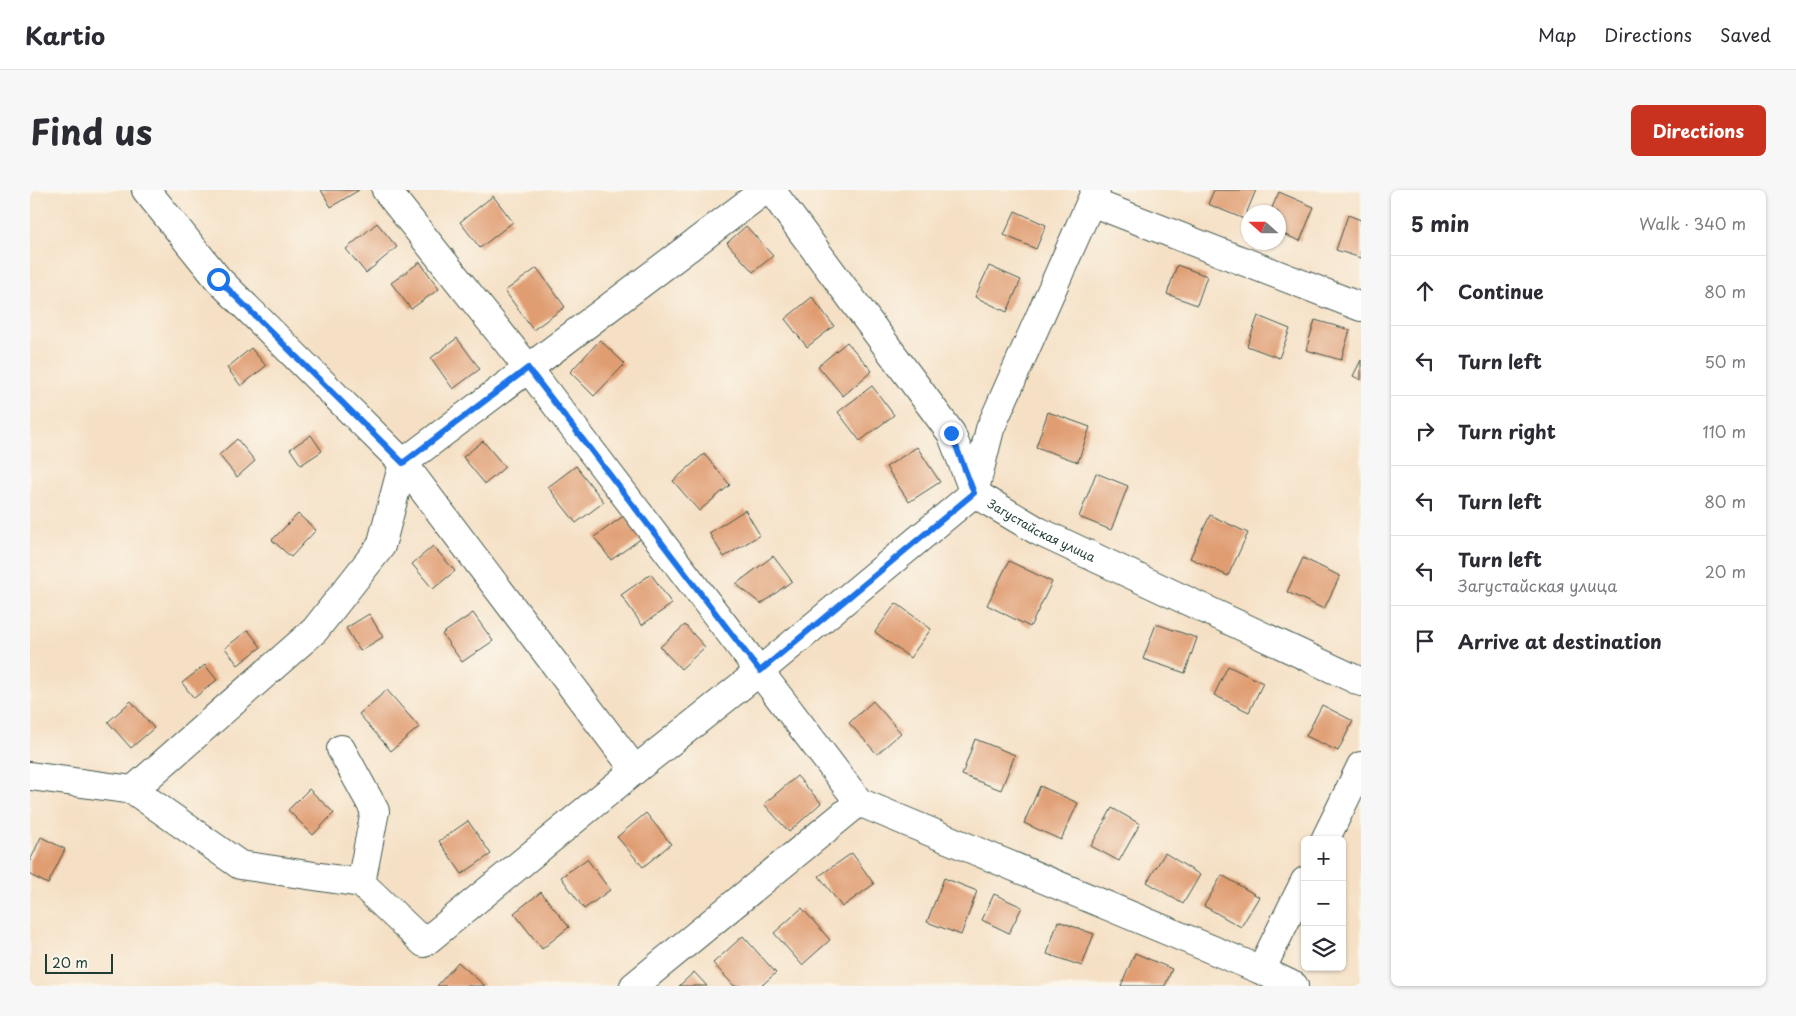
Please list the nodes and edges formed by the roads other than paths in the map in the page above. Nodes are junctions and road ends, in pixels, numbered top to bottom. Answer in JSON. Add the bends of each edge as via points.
{"nodes":[{"id":1,"x":146,"y":190,"type":"edge"},
{"id":2,"x":386,"y":190,"type":"edge"},
{"id":3,"x":765,"y":190,"type":"edge"},
{"id":4,"x":771,"y":190,"type":"edge"},
{"id":5,"x":1094,"y":196,"type":"edge"},
{"id":6,"x":1361,"y":307,"type":"edge"},
{"id":7,"x":528,"y":368,"type":"junction"},
{"id":8,"x":403,"y":463,"type":"junction"},
{"id":9,"x":974,"y":493,"type":"junction"},
{"id":10,"x":760,"y":671,"type":"junction"},
{"id":11,"x":1361,"y":682,"type":"edge"},
{"id":12,"x":341,"y":749,"type":"dead end"},
{"id":13,"x":1361,"y":766,"type":"edge"},
{"id":14,"x":635,"y":770,"type":"junction"},
{"id":15,"x":30,"y":776,"type":"edge"},
{"id":16,"x":133,"y":790,"type":"junction"},
{"id":17,"x":859,"y":802,"type":"junction"},
{"id":18,"x":1327,"y":836,"type":"edge"},
{"id":19,"x":361,"y":883,"type":"junction"},
{"id":20,"x":1301,"y":889,"type":"edge"},
{"id":21,"x":1261,"y":970,"type":"junction"},
{"id":22,"x":634,"y":986,"type":"edge"},
{"id":23,"x":1294,"y":986,"type":"edge"}],
"edges":[{"from":1,"to":8,"type":"street","via":[[218,279]]},
{"from":2,"to":7,"type":"street"},
{"from":3,"to":7,"type":"street"},
{"from":4,"to":9,"type":"street","name":"Загустайская улица","via":[[951,433]]},
{"from":5,"to":6,"type":"street"},
{"from":5,"to":9,"type":"street","via":[[990,429]]},
{"from":7,"to":8,"type":"street"},
{"from":7,"to":10,"type":"street"},
{"from":8,"to":14,"type":"street"},
{"from":8,"to":16,"type":"street","via":[[381,546],[314,630]]},
{"from":9,"to":10,"type":"street"},
{"from":9,"to":11,"type":"street","name":"Загустайская улица","via":[[1038,531]]},
{"from":10,"to":14,"type":"street"},
{"from":10,"to":17,"type":"street"},
{"from":12,"to":19,"type":"street","via":[[375,811]]},
{"from":13,"to":18,"type":"street"},
{"from":14,"to":19,"type":"street","via":[[424,943]]},
{"from":15,"to":16,"type":"street"},
{"from":16,"to":19,"type":"street","via":[[240,865]]},
{"from":17,"to":21,"type":"street"},
{"from":17,"to":22,"type":"street"},
{"from":20,"to":21,"type":"street"},
{"from":21,"to":23,"type":"street"}]}
